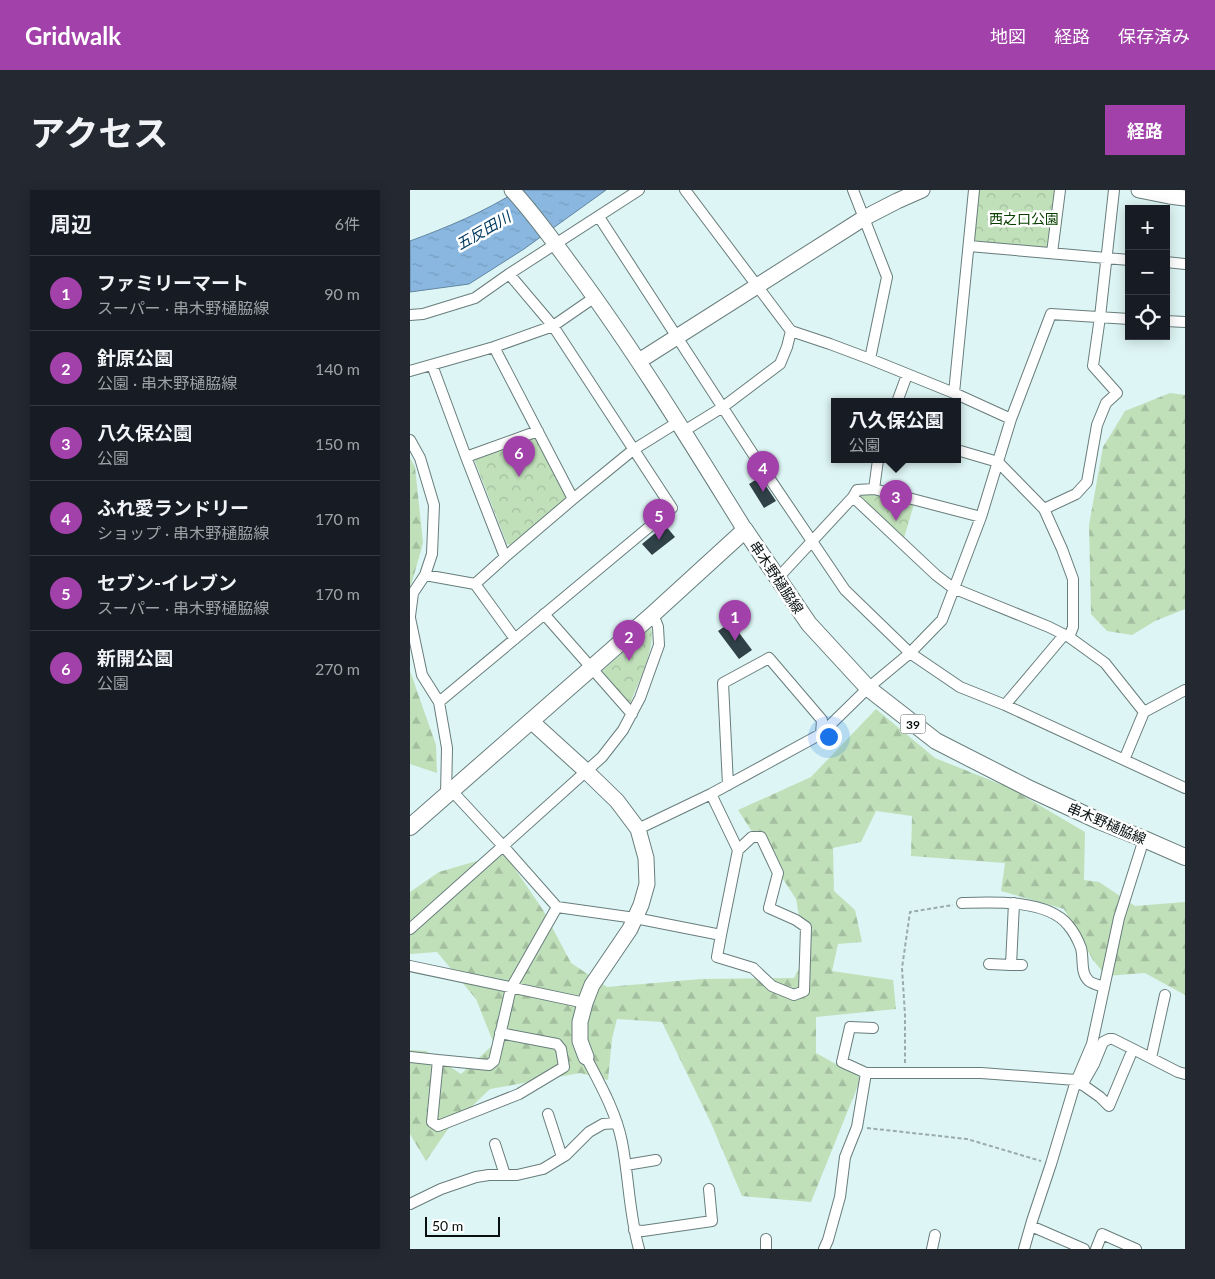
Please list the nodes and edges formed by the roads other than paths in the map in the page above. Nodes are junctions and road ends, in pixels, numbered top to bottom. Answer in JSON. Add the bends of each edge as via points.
{"nodes":[{"id":1,"x":512,"y":190,"type":"edge"},
{"id":2,"x":639,"y":190,"type":"edge"},
{"id":3,"x":684,"y":190,"type":"edge"},
{"id":4,"x":853,"y":190,"type":"edge"},
{"id":5,"x":922,"y":190,"type":"edge"},
{"id":6,"x":974,"y":190,"type":"edge"},
{"id":7,"x":1060,"y":190,"type":"edge"},
{"id":8,"x":1114,"y":190,"type":"edge"},
{"id":9,"x":1140,"y":190,"type":"edge"},
{"id":10,"x":1185,"y":198,"type":"edge"},
{"id":11,"x":599,"y":216,"type":"junction"},
{"id":12,"x":864,"y":218,"type":"junction"},
{"id":13,"x":553,"y":240,"type":"junction"},
{"id":14,"x":968,"y":246,"type":"junction"},
{"id":15,"x":1052,"y":253,"type":"junction"},
{"id":16,"x":1106,"y":258,"type":"junction"},
{"id":17,"x":1125,"y":260,"type":"edge"},
{"id":18,"x":1170,"y":262,"type":"edge"},
{"id":19,"x":1185,"y":264,"type":"edge"},
{"id":20,"x":509,"y":274,"type":"junction"},
{"id":21,"x":756,"y":287,"type":"junction"},
{"id":22,"x":594,"y":297,"type":"junction"},
{"id":23,"x":410,"y":315,"type":"edge"},
{"id":24,"x":1100,"y":317,"type":"junction"},
{"id":25,"x":1125,"y":319,"type":"edge"},
{"id":26,"x":1170,"y":321,"type":"edge"},
{"id":27,"x":1185,"y":322,"type":"edge"},
{"id":28,"x":553,"y":326,"type":"junction"},
{"id":29,"x":791,"y":331,"type":"junction"},
{"id":30,"x":677,"y":337,"type":"junction"},
{"id":31,"x":494,"y":347,"type":"junction"},
{"id":32,"x":870,"y":359,"type":"junction"},
{"id":33,"x":639,"y":361,"type":"junction"},
{"id":34,"x":432,"y":365,"type":"junction"},
{"id":35,"x":410,"y":371,"type":"edge"},
{"id":36,"x":907,"y":375,"type":"junction"},
{"id":37,"x":954,"y":393,"type":"junction"},
{"id":38,"x":898,"y":398,"type":"edge"},
{"id":39,"x":722,"y":407,"type":"junction"},
{"id":40,"x":1011,"y":419,"type":"junction"},
{"id":41,"x":681,"y":427,"type":"junction"},
{"id":42,"x":538,"y":430,"type":"junction"},
{"id":43,"x":410,"y":440,"type":"edge"},
{"id":44,"x":633,"y":450,"type":"junction"},
{"id":45,"x":961,"y":451,"type":"edge"},
{"id":46,"x":466,"y":457,"type":"junction"},
{"id":47,"x":998,"y":462,"type":"junction"},
{"id":48,"x":878,"y":463,"type":"edge"},
{"id":49,"x":874,"y":489,"type":"junction"},
{"id":50,"x":853,"y":497,"type":"junction"},
{"id":51,"x":573,"y":498,"type":"junction"},
{"id":52,"x":1044,"y":509,"type":"junction"},
{"id":53,"x":981,"y":517,"type":"junction"},
{"id":54,"x":745,"y":530,"type":"junction"},
{"id":55,"x":813,"y":541,"type":"junction"},
{"id":56,"x":505,"y":557,"type":"junction"},
{"id":57,"x":425,"y":575,"type":"junction"},
{"id":58,"x":777,"y":579,"type":"junction"},
{"id":59,"x":475,"y":584,"type":"junction"},
{"id":60,"x":953,"y":588,"type":"junction"},
{"id":61,"x":544,"y":614,"type":"junction"},
{"id":62,"x":653,"y":614,"type":"junction"},
{"id":63,"x":410,"y":617,"type":"edge"},
{"id":64,"x":1067,"y":636,"type":"junction"},
{"id":65,"x":515,"y":639,"type":"junction"},
{"id":66,"x":910,"y":653,"type":"junction"},
{"id":67,"x":592,"y":668,"type":"junction"},
{"id":68,"x":868,"y":688,"type":"junction"},
{"id":69,"x":1185,"y":690,"type":"edge"},
{"id":70,"x":438,"y":702,"type":"junction"},
{"id":71,"x":1005,"y":705,"type":"junction"},
{"id":72,"x":1144,"y":712,"type":"junction"},
{"id":73,"x":632,"y":714,"type":"junction"},
{"id":74,"x":531,"y":721,"type":"junction"},
{"id":75,"x":821,"y":734,"type":"junction"},
{"id":76,"x":1124,"y":760,"type":"junction"},
{"id":77,"x":586,"y":771,"type":"junction"},
{"id":78,"x":728,"y":785,"type":"junction"},
{"id":79,"x":1185,"y":788,"type":"edge"},
{"id":80,"x":449,"y":793,"type":"junction"},
{"id":81,"x":711,"y":794,"type":"junction"},
{"id":82,"x":410,"y":827,"type":"edge"},
{"id":83,"x":638,"y":830,"type":"junction"},
{"id":84,"x":1144,"y":839,"type":"junction"},
{"id":85,"x":502,"y":846,"type":"junction"},
{"id":86,"x":738,"y":850,"type":"junction"},
{"id":87,"x":1185,"y":857,"type":"edge"},
{"id":88,"x":962,"y":903,"type":"road end"},
{"id":89,"x":1014,"y":903,"type":"junction"},
{"id":90,"x":557,"y":907,"type":"junction"},
{"id":91,"x":635,"y":918,"type":"junction"},
{"id":92,"x":410,"y":929,"type":"edge"},
{"id":93,"x":721,"y":935,"type":"junction"},
{"id":94,"x":989,"y":964,"type":"dead end"},
{"id":95,"x":410,"y":966,"type":"edge"},
{"id":96,"x":1104,"y":987,"type":"junction"},
{"id":97,"x":511,"y":988,"type":"junction"},
{"id":98,"x":1165,"y":995,"type":"dead end"},
{"id":99,"x":585,"y":1003,"type":"junction"},
{"id":100,"x":873,"y":1028,"type":"dead end"},
{"id":101,"x":500,"y":1033,"type":"junction"},
{"id":102,"x":1133,"y":1050,"type":"junction"},
{"id":103,"x":586,"y":1057,"type":"joint"},
{"id":104,"x":410,"y":1058,"type":"edge"},
{"id":105,"x":1151,"y":1058,"type":"junction"},
{"id":106,"x":438,"y":1060,"type":"junction"},
{"id":107,"x":866,"y":1072,"type":"junction"},
{"id":108,"x":1185,"y":1074,"type":"edge"},
{"id":109,"x":1079,"y":1082,"type":"junction"},
{"id":110,"x":548,"y":1114,"type":"dead end"},
{"id":111,"x":617,"y":1123,"type":"junction"},
{"id":112,"x":495,"y":1144,"type":"dead end"},
{"id":113,"x":562,"y":1157,"type":"junction"},
{"id":114,"x":656,"y":1160,"type":"dead end"},
{"id":115,"x":626,"y":1165,"type":"junction"},
{"id":116,"x":505,"y":1175,"type":"junction"},
{"id":117,"x":708,"y":1190,"type":"dead end"},
{"id":118,"x":410,"y":1204,"type":"edge"},
{"id":119,"x":1031,"y":1226,"type":"junction"},
{"id":120,"x":634,"y":1230,"type":"junction"},
{"id":121,"x":935,"y":1235,"type":"dead end"},
{"id":122,"x":640,"y":1249,"type":"edge"},
{"id":123,"x":824,"y":1249,"type":"edge"},
{"id":124,"x":932,"y":1249,"type":"edge"},
{"id":125,"x":1024,"y":1249,"type":"edge"},
{"id":126,"x":1084,"y":1249,"type":"edge"},
{"id":127,"x":1096,"y":1249,"type":"edge"},
{"id":128,"x":1136,"y":1249,"type":"edge"}],
"edges":[{"from":1,"to":13,"type":"street"},
{"from":2,"to":11,"type":"street"},
{"from":3,"to":21,"type":"street"},
{"from":4,"to":12,"type":"street"},
{"from":5,"to":12,"type":"street"},
{"from":6,"to":14,"type":"street"},
{"from":7,"to":15,"type":"street"},
{"from":8,"to":16,"type":"street"},
{"from":9,"to":10,"type":"street"},
{"from":11,"to":13,"type":"street"},
{"from":11,"to":30,"type":"street"},
{"from":12,"to":21,"type":"street"},
{"from":12,"to":32,"type":"street","via":[[887,277]]},
{"from":13,"to":20,"type":"street"},
{"from":13,"to":22,"type":"street"},
{"from":14,"to":15,"type":"street"},
{"from":14,"to":37,"type":"street"},
{"from":15,"to":16,"type":"street"},
{"from":16,"to":17,"type":"street"},
{"from":16,"to":24,"type":"street"},
{"from":18,"to":19,"type":"street"},
{"from":20,"to":23,"type":"street","via":[[475,298]]},
{"from":20,"to":28,"type":"street"},
{"from":21,"to":29,"type":"street"},
{"from":21,"to":30,"type":"street"},
{"from":22,"to":28,"type":"street"},
{"from":22,"to":33,"type":"street"},
{"from":24,"to":25,"type":"street"},
{"from":24,"to":40,"type":"street","via":[[1051,314]]},
{"from":24,"to":52,"type":"street","via":[[1093,366],[1117,393],[1106,403],[1097,425],[1087,482],[1076,494]]},
{"from":26,"to":27,"type":"street"},
{"from":28,"to":31,"type":"street"},
{"from":28,"to":44,"type":"street"},
{"from":29,"to":32,"type":"street"},
{"from":29,"to":39,"type":"street","via":[[780,364]]},
{"from":30,"to":33,"type":"street"},
{"from":30,"to":39,"type":"street"},
{"from":31,"to":34,"type":"street"},
{"from":31,"to":42,"type":"street"},
{"from":32,"to":36,"type":"street"},
{"from":33,"to":41,"type":"street"},
{"from":34,"to":35,"type":"street"},
{"from":34,"to":46,"type":"street"},
{"from":36,"to":37,"type":"street"},
{"from":36,"to":38,"type":"street"},
{"from":37,"to":40,"type":"street"},
{"from":39,"to":41,"type":"street"},
{"from":39,"to":55,"type":"street"},
{"from":40,"to":47,"type":"street"},
{"from":41,"to":44,"type":"street"},
{"from":41,"to":54,"type":"street"},
{"from":42,"to":46,"type":"street"},
{"from":42,"to":51,"type":"street"},
{"from":43,"to":57,"type":"street","via":[[420,458],[434,505],[432,554]]},
{"from":44,"to":51,"type":"street"},
{"from":44,"to":61,"type":"street","via":[[672,508]]},
{"from":45,"to":47,"type":"street"},
{"from":46,"to":56,"type":"street"},
{"from":47,"to":52,"type":"street"},
{"from":47,"to":53,"type":"street"},
{"from":48,"to":49,"type":"street"},
{"from":49,"to":50,"type":"street","via":[[857,490]]},
{"from":49,"to":53,"type":"street"},
{"from":50,"to":55,"type":"street"},
{"from":50,"to":60,"type":"street"},
{"from":51,"to":56,"type":"street"},
{"from":52,"to":64,"type":"street","via":[[1073,579],[1073,627]]},
{"from":53,"to":60,"type":"street"},
{"from":54,"to":58,"type":"main road","name":"串木野樋脇線","number":"39"},
{"from":54,"to":62,"type":"main road","name":"串木野樋脇線"},
{"from":55,"to":58,"type":"street"},
{"from":55,"to":66,"type":"street","via":[[845,590]]},
{"from":56,"to":59,"type":"street"},
{"from":57,"to":59,"type":"street"},
{"from":57,"to":63,"type":"street","via":[[412,593]]},
{"from":58,"to":68,"type":"main road","name":"串木野樋脇線","number":"39","via":[[809,624]]},
{"from":59,"to":65,"type":"street"},
{"from":60,"to":64,"type":"street"},
{"from":60,"to":66,"type":"street","via":[[942,620]]},
{"from":61,"to":65,"type":"street"},
{"from":61,"to":67,"type":"street"},
{"from":62,"to":67,"type":"main road","name":"串木野樋脇線"},
{"from":62,"to":73,"type":"street","via":[[659,645]]},
{"from":63,"to":70,"type":"street","via":[[422,675]]},
{"from":64,"to":71,"type":"street"},
{"from":64,"to":72,"type":"street","via":[[1105,663]]},
{"from":65,"to":70,"type":"street"},
{"from":66,"to":68,"type":"street"},
{"from":66,"to":71,"type":"street","via":[[960,687]]},
{"from":67,"to":73,"type":"street"},
{"from":67,"to":74,"type":"main road","name":"串木野樋脇線"},
{"from":68,"to":75,"type":"street"},
{"from":68,"to":84,"type":"main road","name":"串木野樋脇線","number":"39","via":[[936,741],[1030,789]]},
{"from":69,"to":72,"type":"street"},
{"from":70,"to":80,"type":"street","via":[[448,748]]},
{"from":71,"to":76,"type":"street"},
{"from":72,"to":76,"type":"street"},
{"from":73,"to":77,"type":"street","via":[[612,746]]},
{"from":74,"to":77,"type":"street"},
{"from":74,"to":80,"type":"main road","name":"串木野樋脇線"},
{"from":75,"to":78,"type":"street"},
{"from":75,"to":78,"type":"street","via":[[822,720],[769,658],[722,683]]},
{"from":76,"to":79,"type":"street"},
{"from":77,"to":83,"type":"street","via":[[617,801]]},
{"from":77,"to":85,"type":"street"},
{"from":78,"to":81,"type":"street"},
{"from":80,"to":82,"type":"main road","name":"串木野樋脇線"},
{"from":80,"to":85,"type":"street"},
{"from":81,"to":83,"type":"street"},
{"from":81,"to":86,"type":"street"},
{"from":83,"to":91,"type":"street","via":[[646,858],[647,884]]},
{"from":84,"to":87,"type":"main road","name":"串木野樋脇線","number":"39"},
{"from":84,"to":96,"type":"street","via":[[1119,918]]},
{"from":85,"to":90,"type":"street"},
{"from":85,"to":92,"type":"street"},
{"from":86,"to":93,"type":"street"},
{"from":86,"to":93,"type":"street","via":[[752,837],[760,837],[778,873],[769,908],[806,927],[804,991],[794,995],[772,986],[753,968],[717,957]]},
{"from":88,"to":89,"type":"street"},
{"from":89,"to":94,"type":"street","via":[[1016,965]]},
{"from":89,"to":96,"type":"street","via":[[1054,914],[1067,923],[1082,951],[1083,969],[1089,980]]},
{"from":90,"to":91,"type":"street"},
{"from":90,"to":97,"type":"street"},
{"from":91,"to":93,"type":"street"},
{"from":91,"to":99,"type":"street","via":[[592,985]]},
{"from":95,"to":97,"type":"street"},
{"from":96,"to":109,"type":"street","via":[[1092,1044]]},
{"from":97,"to":99,"type":"street"},
{"from":97,"to":101,"type":"street"},
{"from":98,"to":105,"type":"street"},
{"from":99,"to":103,"type":"street","via":[[580,1041]]},
{"from":100,"to":107,"type":"street","via":[[850,1026],[842,1062]]},
{"from":101,"to":106,"type":"street","via":[[494,1061],[489,1064]]},
{"from":101,"to":106,"type":"street","via":[[557,1044],[562,1049],[564,1067],[519,1094],[438,1126],[432,1122]]},
{"from":102,"to":105,"type":"street"},
{"from":102,"to":109,"type":"street","via":[[1109,1039]]},
{"from":102,"to":109,"type":"street","via":[[1109,1106]]},
{"from":103,"to":111,"type":"street"},
{"from":104,"to":106,"type":"street"},
{"from":105,"to":108,"type":"street"},
{"from":107,"to":109,"type":"street","via":[[981,1073]]},
{"from":107,"to":123,"type":"street","via":[[857,1127],[845,1157],[840,1197]]},
{"from":109,"to":119,"type":"street"},
{"from":110,"to":113,"type":"street"},
{"from":111,"to":113,"type":"street","via":[[602,1124],[589,1132]]},
{"from":111,"to":115,"type":"street"},
{"from":112,"to":116,"type":"street"},
{"from":113,"to":116,"type":"street","via":[[543,1169]]},
{"from":114,"to":115,"type":"street"},
{"from":115,"to":120,"type":"street"},
{"from":116,"to":118,"type":"street","via":[[476,1177],[440,1189]]},
{"from":117,"to":120,"type":"street","via":[[712,1221]]},
{"from":119,"to":125,"type":"street"},
{"from":119,"to":126,"type":"street"},
{"from":120,"to":122,"type":"street"},
{"from":121,"to":124,"type":"street"},
{"from":127,"to":128,"type":"street","via":[[1102,1234]]}]}
